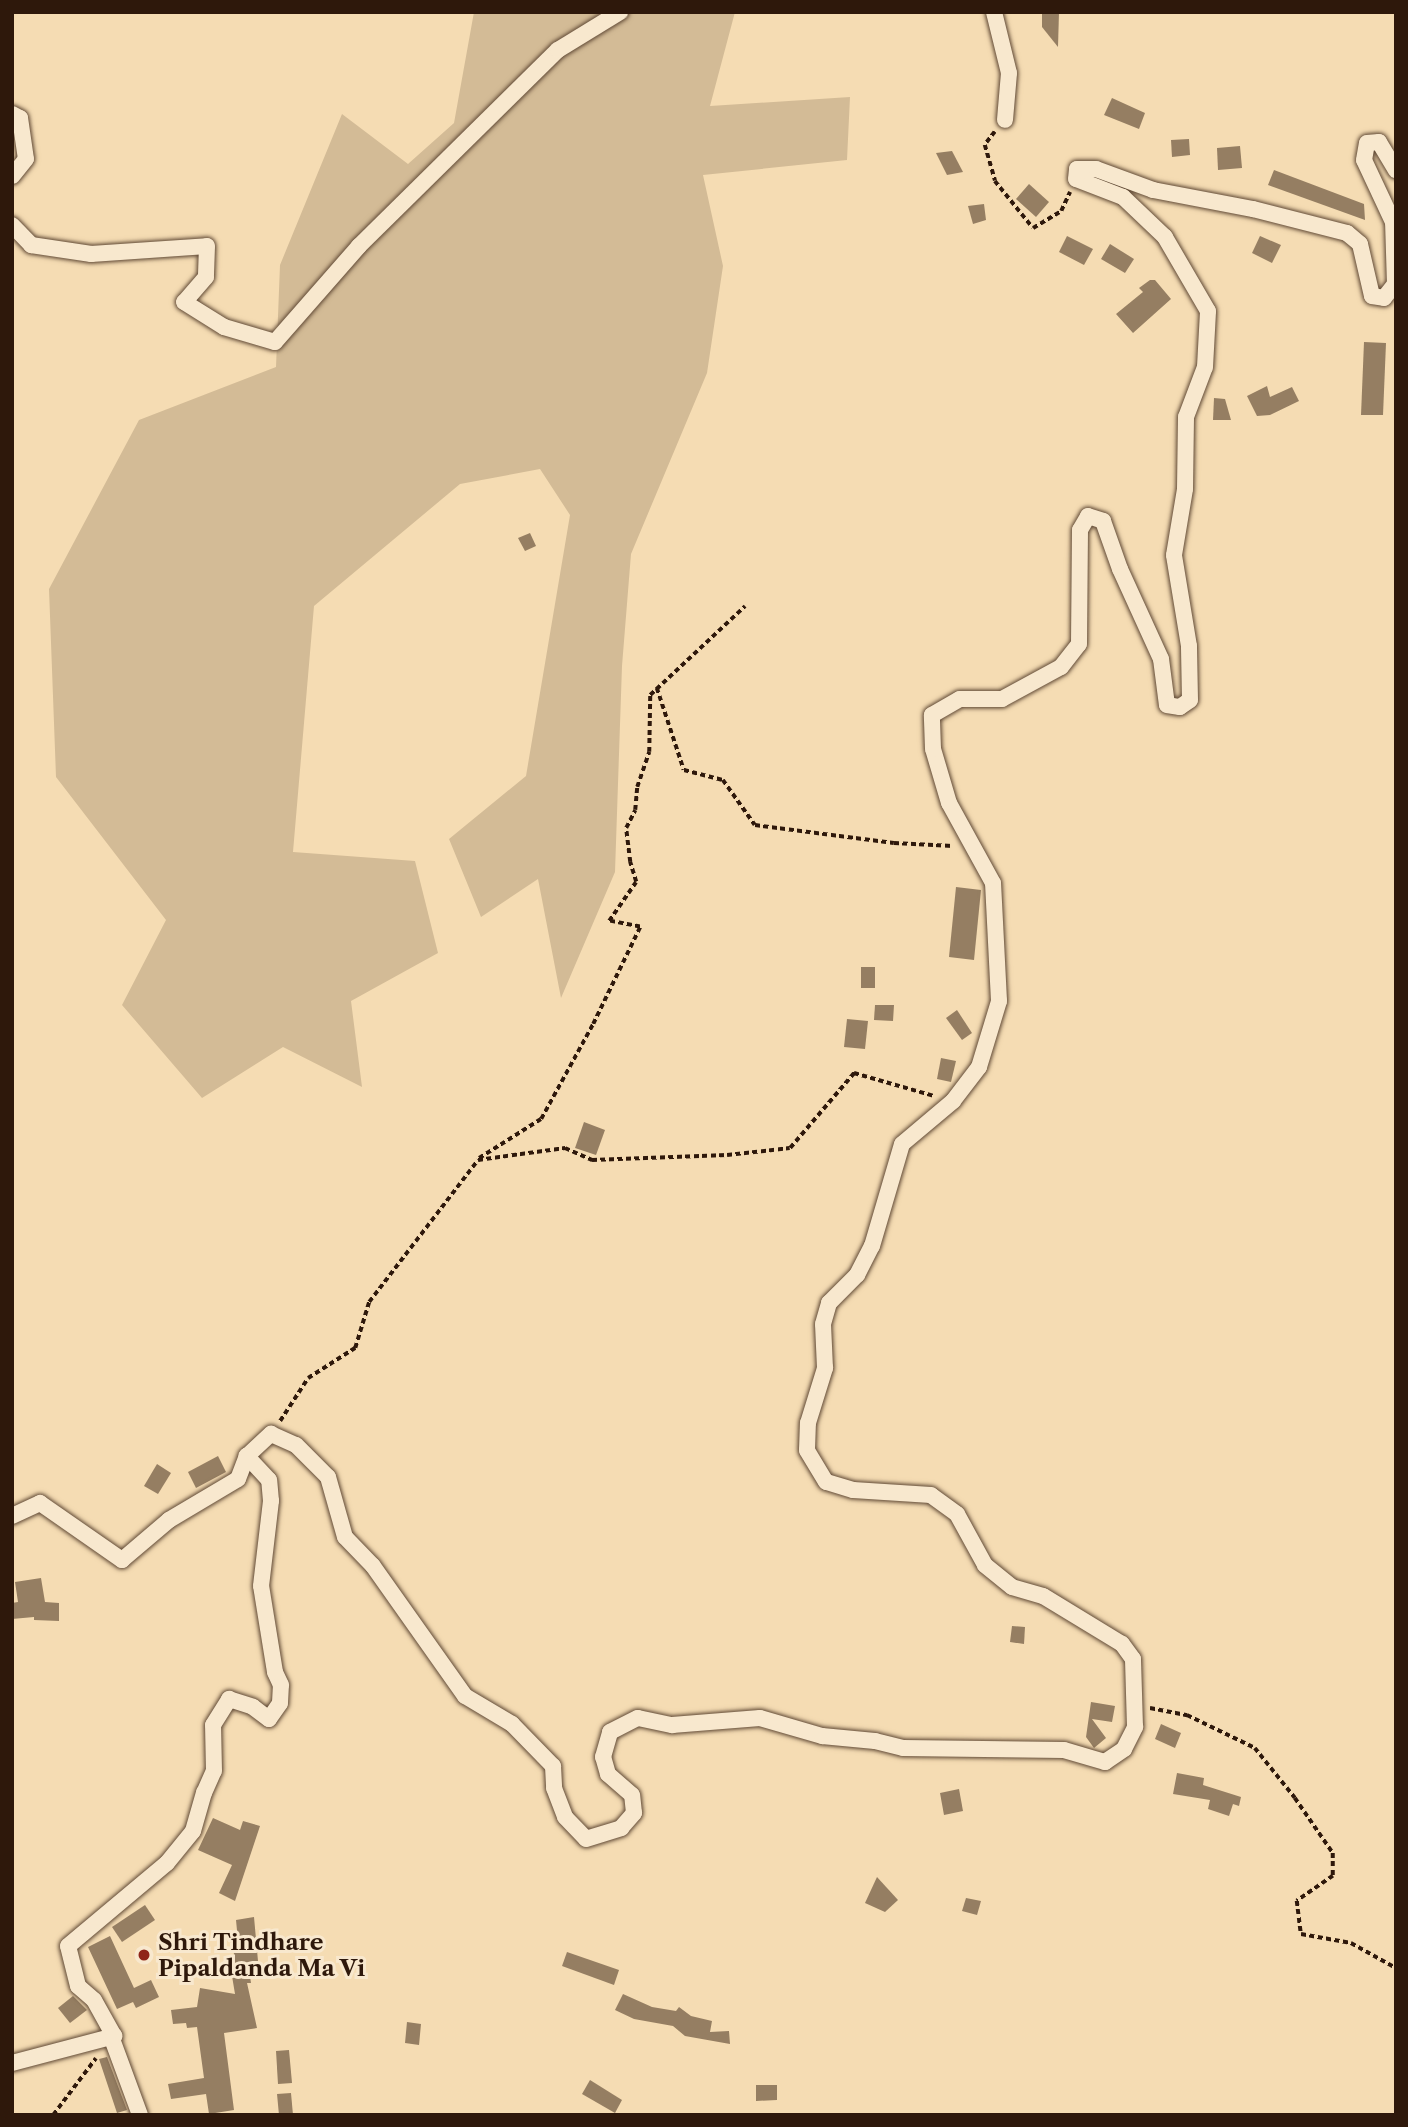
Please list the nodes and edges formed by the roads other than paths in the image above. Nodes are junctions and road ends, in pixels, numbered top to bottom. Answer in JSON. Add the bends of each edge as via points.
{"nodes":[{"id":1,"x":620,"y":12,"type":"edge"},
{"id":2,"x":994,"y":12,"type":"edge"},
{"id":3,"x":12,"y":114,"type":"edge"},
{"id":4,"x":1005,"y":120,"type":"road end"},
{"id":5,"x":1396,"y":170,"type":"edge"},
{"id":6,"x":12,"y":176,"type":"edge"},
{"id":7,"x":12,"y":225,"type":"edge"},
{"id":8,"x":247,"y":1456,"type":"junction"},
{"id":9,"x":12,"y":1516,"type":"edge"},
{"id":10,"x":113,"y":2038,"type":"junction"},
{"id":11,"x":12,"y":2063,"type":"edge"},
{"id":12,"x":141,"y":2115,"type":"edge"}],
"edges":[{"from":1,"to":7,"type":"street","via":[[558,50],[359,246],[275,342],[224,327],[184,302],[206,277],[207,246],[91,254],[31,245]]},
{"from":2,"to":4,"type":"street","via":[[1009,73]]},
{"from":3,"to":6,"type":"street","via":[[20,118],[26,159]]},
{"from":5,"to":8,"type":"street","via":[[1379,142],[1367,143],[1364,160],[1393,222],[1395,284],[1384,298],[1372,296],[1360,244],[1347,233],[1153,190],[1096,169],[1077,169],[1076,179],[1122,197],[1166,237],[1208,311],[1205,367],[1185,417],[1185,489],[1174,555],[1189,646],[1190,700],[1180,706],[1167,705],[1161,659],[1103,521],[1088,516],[1080,530],[1079,644],[1061,667],[1002,699],[960,699],[932,715],[933,749],[949,803],[993,883],[999,1001],[979,1067],[953,1101],[902,1144],[872,1246],[857,1275],[830,1303],[823,1324],[825,1368],[808,1423],[807,1450],[826,1482],[853,1490],[931,1495],[957,1514],[985,1565],[1012,1587],[1044,1596],[1122,1644],[1133,1659],[1135,1727],[1124,1749],[1105,1762],[1064,1750],[904,1748],[822,1736],[760,1718],[672,1726],[638,1718],[610,1732],[603,1757],[608,1774],[632,1796],[634,1813],[621,1828],[586,1839],[565,1817],[554,1788],[553,1766],[512,1724],[465,1696],[373,1566],[345,1537],[328,1477],[296,1445],[271,1434]]},
{"from":8,"to":9,"type":"street","via":[[238,1479],[169,1520],[122,1560],[40,1503]]},
{"from":8,"to":10,"type":"street","via":[[269,1480],[271,1502],[261,1586],[281,1685],[280,1703],[269,1719],[253,1707],[229,1699],[213,1725],[214,1771],[193,1831],[167,1863],[68,1946],[78,1986],[94,2000]]},
{"from":10,"to":11,"type":"street"},
{"from":10,"to":12,"type":"street"}]}
